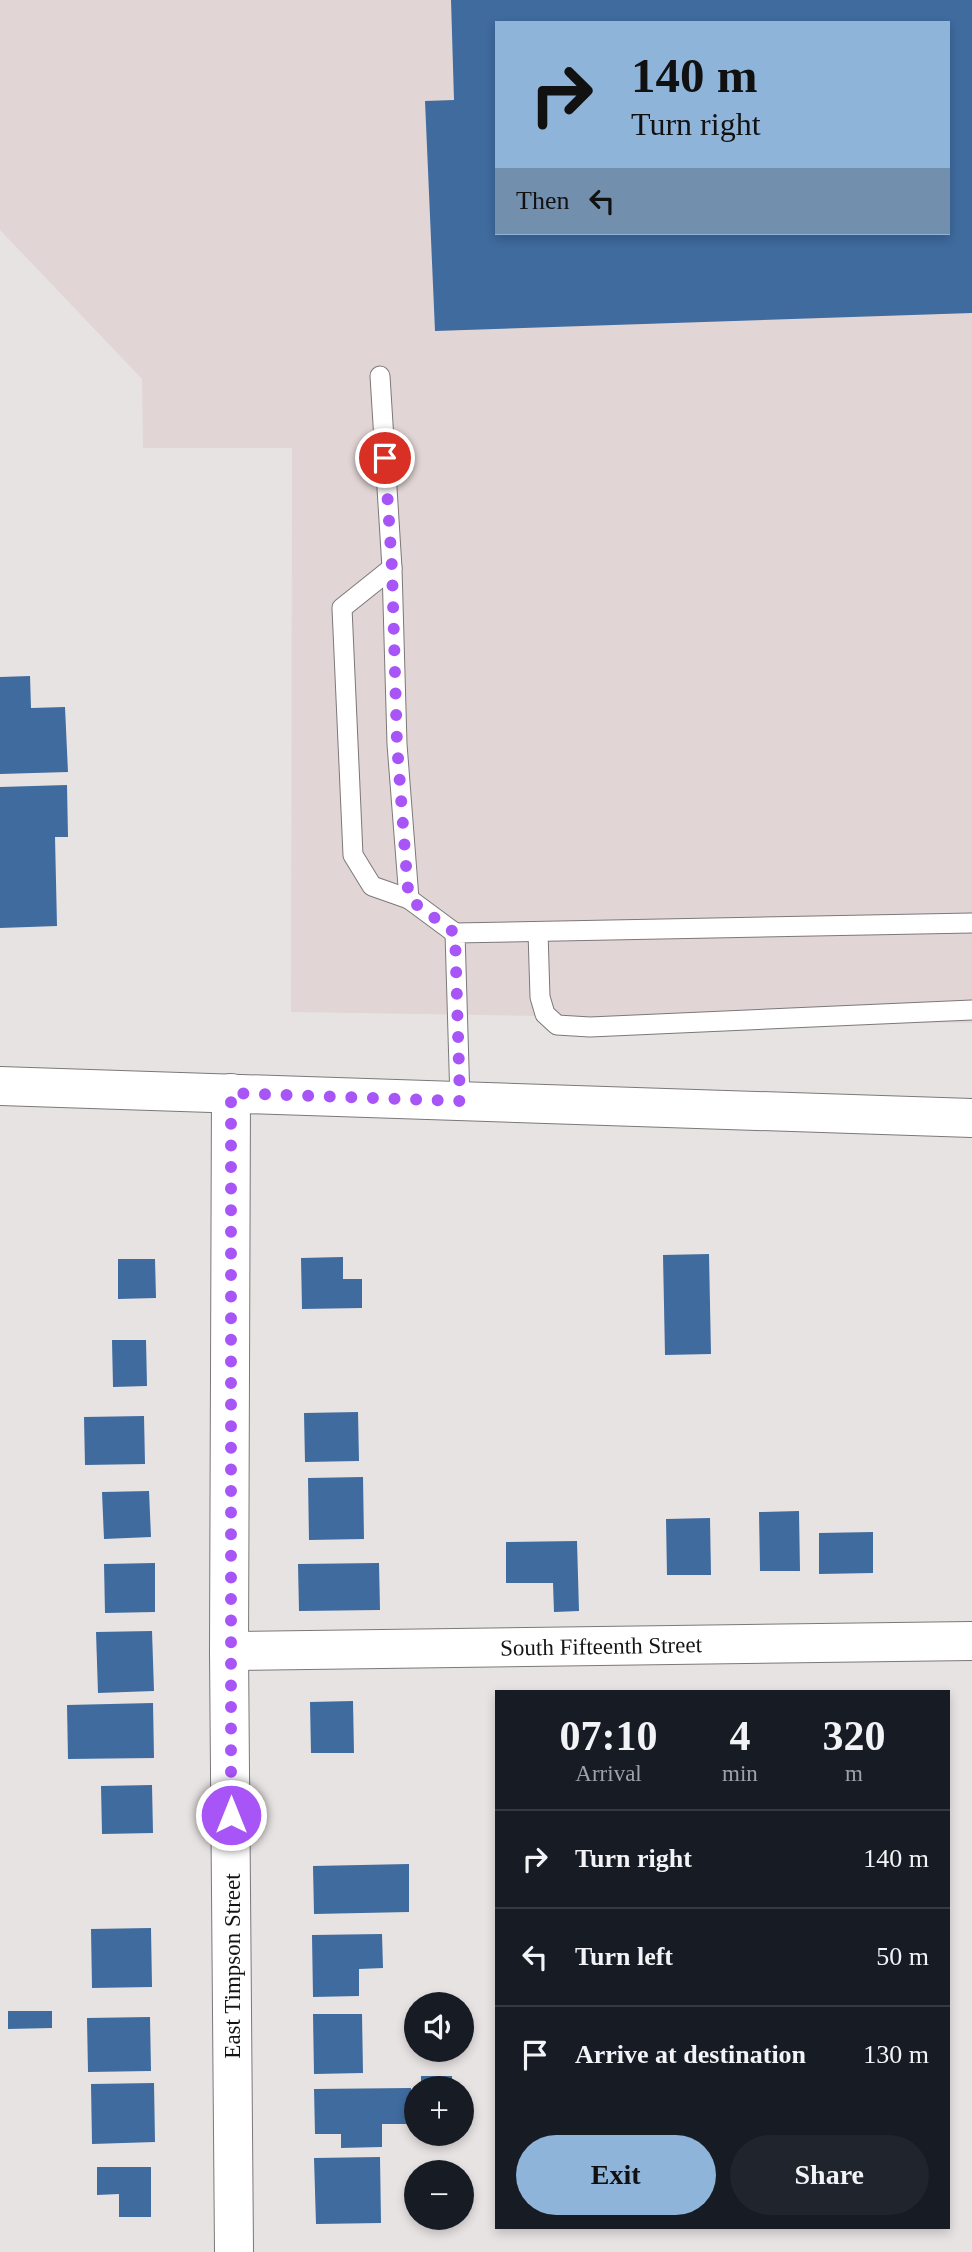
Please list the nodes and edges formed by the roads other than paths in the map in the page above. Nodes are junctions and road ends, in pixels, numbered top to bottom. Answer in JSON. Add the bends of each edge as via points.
{"nodes":[{"id":1,"x":380,"y":376,"type":"dead end"},
{"id":2,"x":392,"y":568,"type":"junction"},
{"id":3,"x":409,"y":899,"type":"junction"},
{"id":4,"x":972,"y":923,"type":"edge"},
{"id":5,"x":538,"y":932,"type":"junction"},
{"id":6,"x":455,"y":933,"type":"junction"},
{"id":7,"x":972,"y":1010,"type":"edge"},
{"id":8,"x":0,"y":1086,"type":"edge"},
{"id":9,"x":231,"y":1093,"type":"junction"},
{"id":10,"x":460,"y":1101,"type":"junction"},
{"id":11,"x":972,"y":1118,"type":"edge"},
{"id":12,"x":972,"y":1641,"type":"edge"},
{"id":13,"x":229,"y":1651,"type":"junction"},
{"id":14,"x":234,"y":2252,"type":"edge"}],
"edges":[{"from":1,"to":2,"type":"lane"},
{"from":2,"to":3,"type":"lane","via":[[397,744]]},
{"from":2,"to":3,"type":"lane","via":[[342,608],[353,855],[372,886]]},
{"from":3,"to":6,"type":"lane"},
{"from":4,"to":5,"type":"lane"},
{"from":5,"to":6,"type":"lane"},
{"from":5,"to":7,"type":"lane","via":[[540,996],[545,1014],[557,1025]]},
{"from":6,"to":10,"type":"lane"},
{"from":8,"to":9,"type":"street"},
{"from":9,"to":10,"type":"street"},
{"from":9,"to":13,"type":"street","name":"East Timpson Street"},
{"from":10,"to":11,"type":"street"},
{"from":12,"to":13,"type":"street","name":"South Fifteenth Street"},
{"from":13,"to":14,"type":"street","name":"East Timpson Street"}]}
